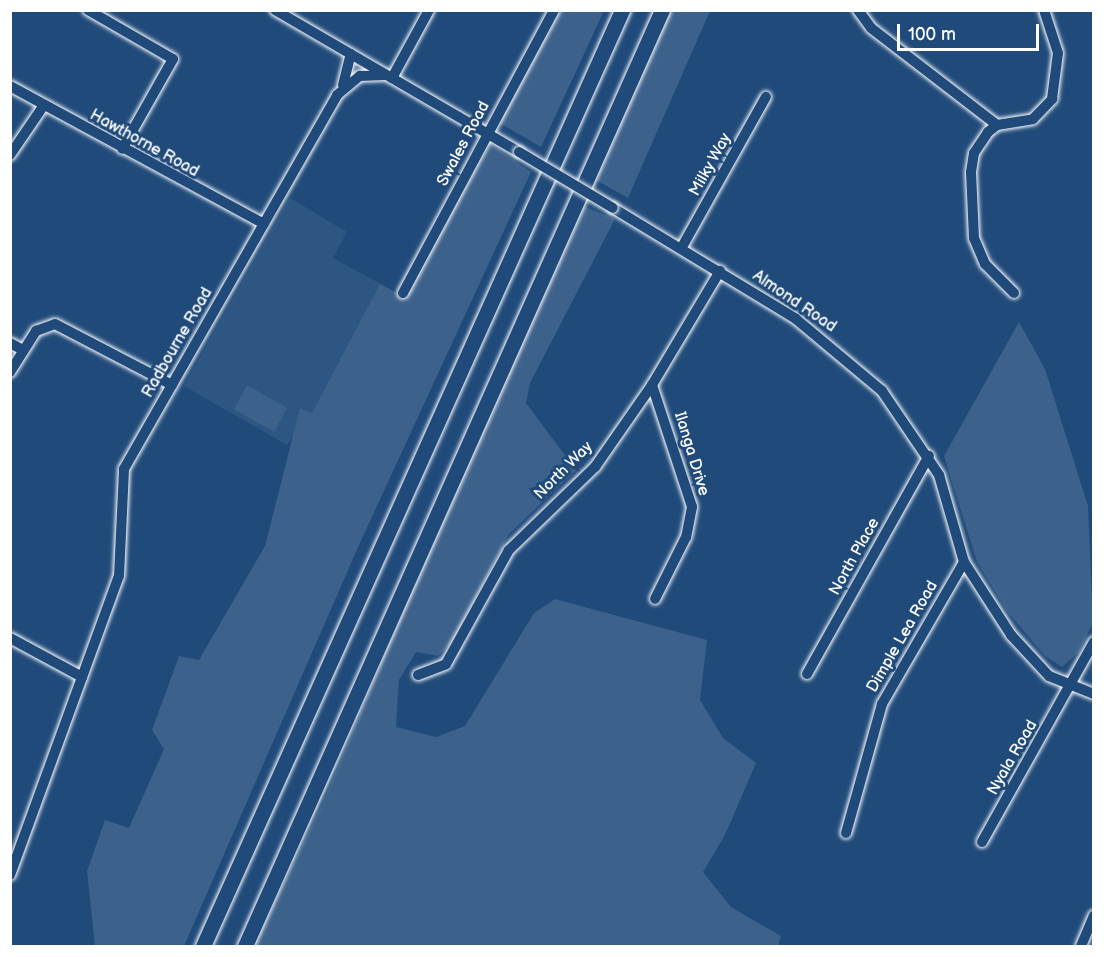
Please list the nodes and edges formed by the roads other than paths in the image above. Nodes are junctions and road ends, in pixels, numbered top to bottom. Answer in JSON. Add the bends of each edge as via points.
{"nodes":[{"id":1,"x":88,"y":10,"type":"edge"},
{"id":2,"x":275,"y":10,"type":"edge"},
{"id":3,"x":429,"y":10,"type":"edge"},
{"id":4,"x":554,"y":10,"type":"edge"},
{"id":5,"x":622,"y":10,"type":"edge"},
{"id":6,"x":662,"y":10,"type":"edge"},
{"id":7,"x":858,"y":10,"type":"edge"},
{"id":8,"x":1044,"y":10,"type":"edge"},
{"id":9,"x":351,"y":54,"type":"junction"},
{"id":10,"x":389,"y":76,"type":"junction"},
{"id":11,"x":10,"y":86,"type":"edge"},
{"id":12,"x":342,"y":87,"type":"junction"},
{"id":13,"x":766,"y":97,"type":"dead end"},
{"id":14,"x":44,"y":105,"type":"junction"},
{"id":15,"x":998,"y":125,"type":"junction"},
{"id":16,"x":485,"y":134,"type":"junction"},
{"id":17,"x":122,"y":149,"type":"junction"},
{"id":18,"x":10,"y":155,"type":"edge"},
{"id":19,"x":264,"y":224,"type":"junction"},
{"id":20,"x":682,"y":247,"type":"junction"},
{"id":21,"x":720,"y":271,"type":"junction"},
{"id":22,"x":403,"y":293,"type":"dead end"},
{"id":23,"x":1014,"y":293,"type":"dead end"},
{"id":24,"x":10,"y":343,"type":"edge"},
{"id":25,"x":23,"y":350,"type":"junction"},
{"id":26,"x":10,"y":372,"type":"edge"},
{"id":27,"x":172,"y":385,"type":"junction"},
{"id":28,"x":652,"y":385,"type":"junction"},
{"id":29,"x":929,"y":456,"type":"junction"},
{"id":30,"x":964,"y":562,"type":"junction"},
{"id":31,"x":656,"y":599,"type":"dead end"},
{"id":32,"x":10,"y":638,"type":"edge"},
{"id":33,"x":1094,"y":642,"type":"edge"},
{"id":34,"x":807,"y":674,"type":"dead end"},
{"id":35,"x":418,"y":675,"type":"dead end"},
{"id":36,"x":82,"y":677,"type":"junction"},
{"id":37,"x":1070,"y":688,"type":"junction"},
{"id":38,"x":1094,"y":694,"type":"edge"},
{"id":39,"x":846,"y":833,"type":"dead end"},
{"id":40,"x":982,"y":842,"type":"dead end"},
{"id":41,"x":10,"y":875,"type":"edge"},
{"id":42,"x":1093,"y":919,"type":"edge"},
{"id":43,"x":203,"y":946,"type":"edge"},
{"id":44,"x":245,"y":946,"type":"edge"},
{"id":45,"x":1081,"y":946,"type":"edge"}],
"edges":[{"from":1,"to":17,"type":"street","via":[[174,59]]},
{"from":2,"to":9,"type":"street","name":"Almond Road"},
{"from":3,"to":10,"type":"street"},
{"from":4,"to":16,"type":"street","name":"Swales Road"},
{"from":5,"to":43,"type":"highway"},
{"from":6,"to":44,"type":"highway"},
{"from":7,"to":15,"type":"street","via":[[871,28]]},
{"from":8,"to":15,"type":"street","via":[[1058,53],[1052,99],[1033,119]]},
{"from":9,"to":10,"type":"street","name":"Almond Road"},
{"from":9,"to":12,"type":"street"},
{"from":10,"to":12,"type":"street","via":[[360,76]]},
{"from":10,"to":16,"type":"street","name":"Almond Road"},
{"from":11,"to":14,"type":"street","name":"Hawthorne Road"},
{"from":12,"to":19,"type":"street","name":"Radbourne Road"},
{"from":13,"to":20,"type":"street","name":"Milky Way"},
{"from":14,"to":17,"type":"street","name":"Hawthorne Road"},
{"from":14,"to":18,"type":"street"},
{"from":15,"to":23,"type":"street","via":[[974,153],[970,213],[982,260]]},
{"from":16,"to":20,"type":"street","name":"Almond Road","bridge":true},
{"from":16,"to":22,"type":"street","name":"Swales Road"},
{"from":17,"to":19,"type":"street","name":"Hawthorne Road"},
{"from":19,"to":27,"type":"street","name":"Radbourne Road"},
{"from":20,"to":21,"type":"street","name":"Almond Road"},
{"from":21,"to":28,"type":"street","name":"North Way"},
{"from":21,"to":29,"type":"street","name":"Almond Road","via":[[824,338],[858,368],[896,407]]},
{"from":24,"to":25,"type":"street"},
{"from":25,"to":26,"type":"street"},
{"from":25,"to":27,"type":"street","via":[[47,326],[70,329]]},
{"from":27,"to":36,"type":"street","name":"Radbourne Road","via":[[124,469],[119,576]]},
{"from":28,"to":31,"type":"street","name":"Ilanga Drive","via":[[692,507],[686,537]]},
{"from":28,"to":35,"type":"street","name":"North Way","via":[[595,467],[509,550],[446,664]]},
{"from":29,"to":30,"type":"street","name":"Almond Road","via":[[946,494]]},
{"from":29,"to":34,"type":"street","name":"North Place"},
{"from":30,"to":37,"type":"street","name":"Almond Road","via":[[1022,650]]},
{"from":30,"to":39,"type":"street","name":"Dimple Lea Road","via":[[882,704]]},
{"from":32,"to":36,"type":"street"},
{"from":33,"to":37,"type":"street","name":"Nyala Road"},
{"from":36,"to":41,"type":"street","name":"Radbourne Road"},
{"from":37,"to":38,"type":"street","name":"Almond Road"},
{"from":37,"to":40,"type":"street","name":"Nyala Road"},
{"from":42,"to":45,"type":"street"}]}
